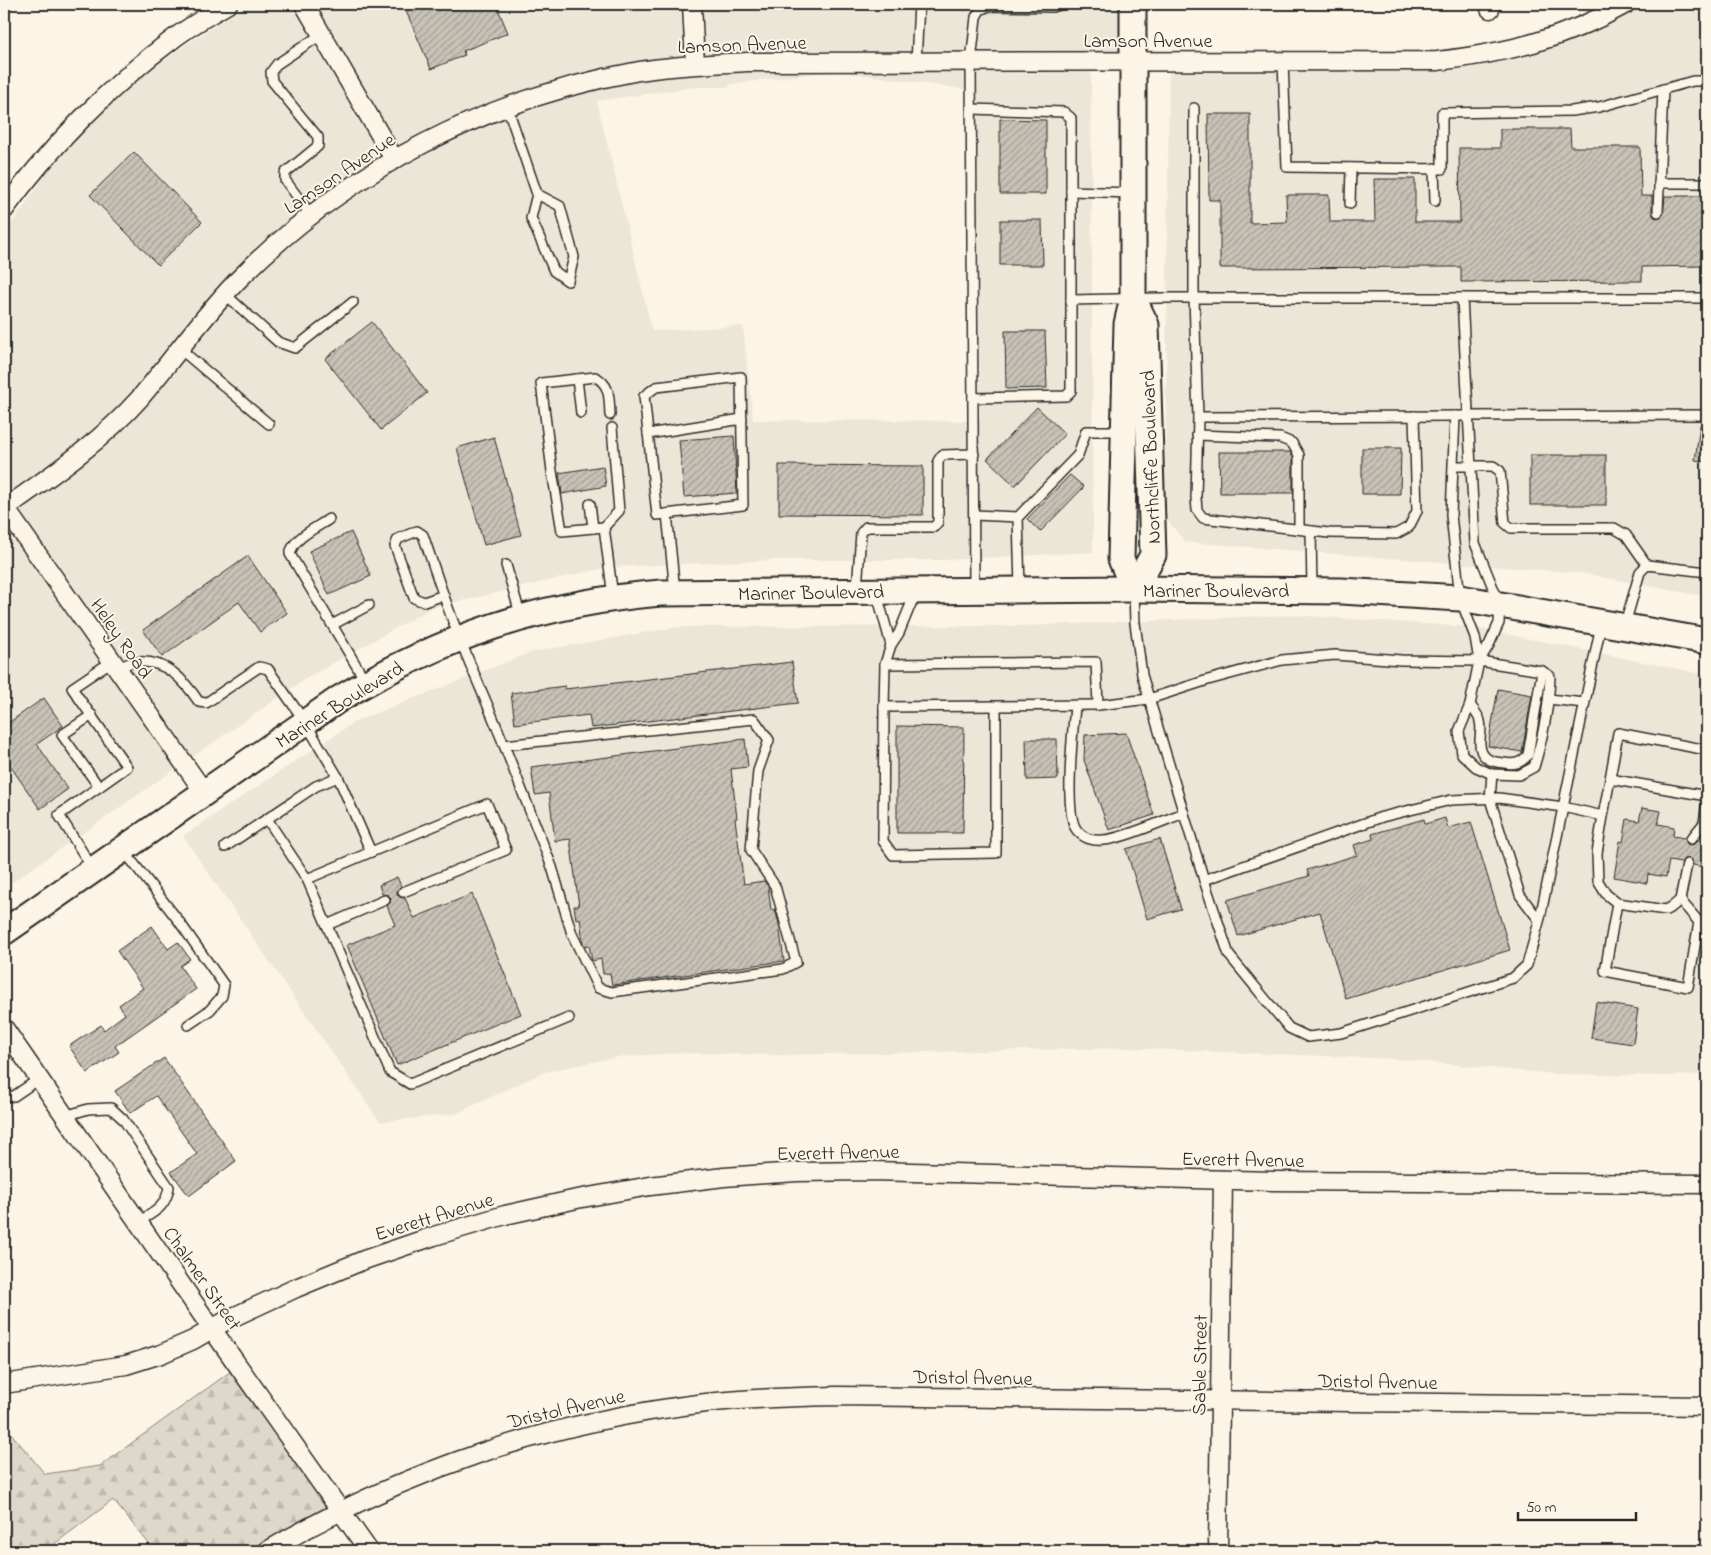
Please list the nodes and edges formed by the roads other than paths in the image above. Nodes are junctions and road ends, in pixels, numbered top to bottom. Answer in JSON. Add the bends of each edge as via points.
{"nodes":[{"id":1,"x":228,"y":4,"type":"edge"},
{"id":2,"x":304,"y":4,"type":"edge"},
{"id":3,"x":692,"y":4,"type":"edge"},
{"id":4,"x":919,"y":4,"type":"edge"},
{"id":5,"x":1062,"y":4,"type":"edge"},
{"id":6,"x":1133,"y":4,"type":"edge"},
{"id":7,"x":1626,"y":4,"type":"edge"},
{"id":8,"x":322,"y":34,"type":"junction"},
{"id":9,"x":1283,"y":61,"type":"junction"},
{"id":10,"x":916,"y":62,"type":"junction"},
{"id":11,"x":971,"y":62,"type":"junction"},
{"id":12,"x":1133,"y":62,"type":"junction"},
{"id":13,"x":695,"y":64,"type":"junction"},
{"id":14,"x":1707,"y":80,"type":"edge"},
{"id":15,"x":1663,"y":89,"type":"junction"},
{"id":16,"x":507,"y":106,"type":"junction"},
{"id":17,"x":1194,"y":108,"type":"dead end"},
{"id":18,"x":971,"y":109,"type":"junction"},
{"id":19,"x":394,"y":159,"type":"junction"},
{"id":20,"x":1351,"y":168,"type":"junction"},
{"id":21,"x":1434,"y":168,"type":"junction"},
{"id":22,"x":1707,"y":183,"type":"edge"},
{"id":23,"x":1659,"y":184,"type":"junction"},
{"id":24,"x":1071,"y":191,"type":"junction"},
{"id":25,"x":1133,"y":193,"type":"junction"},
{"id":26,"x":537,"y":194,"type":"junction"},
{"id":27,"x":1435,"y":201,"type":"dead end"},
{"id":28,"x":1350,"y":204,"type":"dead end"},
{"id":29,"x":4,"y":210,"type":"edge"},
{"id":30,"x":1658,"y":212,"type":"dead end"},
{"id":31,"x":311,"y":215,"type":"junction"},
{"id":32,"x":225,"y":294,"type":"junction"},
{"id":33,"x":1133,"y":298,"type":"junction"},
{"id":34,"x":1194,"y":298,"type":"junction"},
{"id":35,"x":1462,"y":298,"type":"junction"},
{"id":36,"x":1707,"y":298,"type":"edge"},
{"id":37,"x":1071,"y":300,"type":"junction"},
{"id":38,"x":353,"y":302,"type":"dead end"},
{"id":39,"x":180,"y":349,"type":"junction"},
{"id":40,"x":577,"y":378,"type":"junction"},
{"id":41,"x":973,"y":398,"type":"junction"},
{"id":42,"x":581,"y":413,"type":"dead end"},
{"id":43,"x":610,"y":415,"type":"dead end"},
{"id":44,"x":1707,"y":415,"type":"edge"},
{"id":45,"x":1414,"y":416,"type":"junction"},
{"id":46,"x":1455,"y":416,"type":"junction"},
{"id":47,"x":1468,"y":416,"type":"junction"},
{"id":48,"x":1198,"y":417,"type":"junction"},
{"id":49,"x":742,"y":419,"type":"junction"},
{"id":50,"x":269,"y":424,"type":"dead end"},
{"id":51,"x":612,"y":428,"type":"dead end"},
{"id":52,"x":1124,"y":431,"type":"junction"},
{"id":53,"x":648,"y":434,"type":"junction"},
{"id":54,"x":1197,"y":435,"type":"junction"},
{"id":55,"x":974,"y":454,"type":"junction"},
{"id":56,"x":1454,"y":466,"type":"junction"},
{"id":57,"x":1471,"y":466,"type":"junction"},
{"id":58,"x":590,"y":504,"type":"dead end"},
{"id":59,"x":4,"y":508,"type":"edge"},
{"id":60,"x":667,"y":514,"type":"junction"},
{"id":61,"x":974,"y":515,"type":"junction"},
{"id":62,"x":1018,"y":517,"type":"junction"},
{"id":63,"x":329,"y":519,"type":"dead end"},
{"id":64,"x":604,"y":527,"type":"junction"},
{"id":65,"x":593,"y":528,"type":"junction"},
{"id":66,"x":1298,"y":529,"type":"junction"},
{"id":67,"x":1311,"y":531,"type":"junction"},
{"id":68,"x":506,"y":565,"type":"dead end"},
{"id":69,"x":1647,"y":565,"type":"junction"},
{"id":70,"x":1707,"y":572,"type":"edge"},
{"id":71,"x":1134,"y":589,"type":"junction"},
{"id":72,"x":974,"y":590,"type":"junction"},
{"id":73,"x":1020,"y":590,"type":"junction"},
{"id":74,"x":1312,"y":590,"type":"junction"},
{"id":75,"x":916,"y":591,"type":"junction"},
{"id":76,"x":867,"y":592,"type":"junction"},
{"id":77,"x":675,"y":593,"type":"junction"},
{"id":78,"x":444,"y":595,"type":"junction"},
{"id":79,"x":614,"y":598,"type":"junction"},
{"id":80,"x":1460,"y":598,"type":"junction"},
{"id":81,"x":369,"y":605,"type":"dead end"},
{"id":82,"x":1500,"y":605,"type":"junction"},
{"id":83,"x":521,"y":617,"type":"junction"},
{"id":84,"x":1613,"y":624,"type":"junction"},
{"id":85,"x":332,"y":625,"type":"junction"},
{"id":86,"x":459,"y":638,"type":"junction"},
{"id":87,"x":1707,"y":641,"type":"edge"},
{"id":88,"x":891,"y":645,"type":"junction"},
{"id":89,"x":1479,"y":661,"type":"junction"},
{"id":90,"x":115,"y":664,"type":"junction"},
{"id":91,"x":885,"y":664,"type":"junction"},
{"id":92,"x":1542,"y":671,"type":"junction"},
{"id":93,"x":366,"y":682,"type":"junction"},
{"id":94,"x":1149,"y":699,"type":"junction"},
{"id":95,"x":1549,"y":699,"type":"junction"},
{"id":96,"x":1584,"y":704,"type":"junction"},
{"id":97,"x":1470,"y":705,"type":"junction"},
{"id":98,"x":1076,"y":706,"type":"junction"},
{"id":99,"x":1098,"y":706,"type":"junction"},
{"id":100,"x":884,"y":707,"type":"junction"},
{"id":101,"x":996,"y":707,"type":"junction"},
{"id":102,"x":92,"y":715,"type":"junction"},
{"id":103,"x":305,"y":722,"type":"junction"},
{"id":104,"x":504,"y":745,"type":"junction"},
{"id":105,"x":1707,"y":750,"type":"edge"},
{"id":106,"x":1492,"y":774,"type":"junction"},
{"id":107,"x":338,"y":777,"type":"junction"},
{"id":108,"x":1610,"y":779,"type":"junction"},
{"id":109,"x":99,"y":788,"type":"junction"},
{"id":110,"x":204,"y":792,"type":"junction"},
{"id":111,"x":1707,"y":796,"type":"edge"},
{"id":112,"x":1490,"y":799,"type":"junction"},
{"id":113,"x":1707,"y":801,"type":"edge"},
{"id":114,"x":1563,"y":807,"type":"junction"},
{"id":115,"x":1184,"y":813,"type":"junction"},
{"id":116,"x":1603,"y":816,"type":"junction"},
{"id":117,"x":268,"y":819,"type":"junction"},
{"id":118,"x":1691,"y":839,"type":"dead end"},
{"id":119,"x":225,"y":847,"type":"dead end"},
{"id":120,"x":122,"y":849,"type":"junction"},
{"id":121,"x":371,"y":852,"type":"junction"},
{"id":122,"x":1687,"y":864,"type":"dead end"},
{"id":123,"x":93,"y":870,"type":"junction"},
{"id":124,"x":307,"y":879,"type":"junction"},
{"id":125,"x":1204,"y":880,"type":"junction"},
{"id":126,"x":403,"y":892,"type":"dead end"},
{"id":127,"x":385,"y":900,"type":"dead end"},
{"id":128,"x":1680,"y":900,"type":"junction"},
{"id":129,"x":1617,"y":903,"type":"junction"},
{"id":130,"x":1539,"y":920,"type":"junction"},
{"id":131,"x":327,"y":925,"type":"junction"},
{"id":132,"x":4,"y":932,"type":"edge"},
{"id":133,"x":569,"y":1018,"type":"dead end"},
{"id":134,"x":188,"y":1025,"type":"dead end"},
{"id":135,"x":4,"y":1028,"type":"edge"},
{"id":136,"x":39,"y":1079,"type":"junction"},
{"id":137,"x":4,"y":1097,"type":"edge"},
{"id":138,"x":64,"y":1116,"type":"junction"},
{"id":139,"x":1223,"y":1180,"type":"junction"},
{"id":140,"x":1707,"y":1184,"type":"edge"},
{"id":141,"x":138,"y":1222,"type":"junction"},
{"id":142,"x":212,"y":1329,"type":"junction"},
{"id":143,"x":4,"y":1384,"type":"edge"},
{"id":144,"x":1219,"y":1401,"type":"junction"},
{"id":145,"x":1707,"y":1406,"type":"edge"},
{"id":146,"x":341,"y":1510,"type":"junction"},
{"id":147,"x":267,"y":1551,"type":"edge"},
{"id":148,"x":369,"y":1551,"type":"edge"},
{"id":149,"x":1218,"y":1551,"type":"edge"}],
"edges":[{"from":1,"to":29,"type":"street","via":[[174,39],[100,101],[56,146]]},
{"from":2,"to":8,"type":"street"},
{"from":3,"to":13,"type":"street"},
{"from":4,"to":10,"type":"lane"},
{"from":5,"to":11,"type":"lane","via":[[1053,7],[989,6],[980,10],[976,17]]},
{"from":6,"to":12,"type":"main road","name":"Northcliffe Boulevard"},
{"from":7,"to":9,"type":"street","name":"Lamson Avenue","via":[[1560,35],[1480,56],[1437,61]]},
{"from":8,"to":19,"type":"street"},
{"from":8,"to":31,"type":"lane","via":[[277,64],[271,72],[272,81],[318,137],[318,146],[285,173],[285,180]]},
{"from":9,"to":12,"type":"street","name":"Lamson Avenue"},
{"from":9,"to":20,"type":"lane","via":[[1286,167]]},
{"from":10,"to":11,"type":"street","name":"Lamson Avenue"},
{"from":10,"to":13,"type":"street","name":"Lamson Avenue"},
{"from":11,"to":12,"type":"street","name":"Lamson Avenue"},
{"from":11,"to":18,"type":"lane"},
{"from":12,"to":25,"type":"main road","name":"Northcliffe Boulevard"},
{"from":13,"to":16,"type":"street","name":"Lamson Avenue","via":[[584,82]]},
{"from":14,"to":15,"type":"lane"},
{"from":15,"to":21,"type":"lane","via":[[1572,111],[1442,112],[1442,168]]},
{"from":15,"to":23,"type":"lane"},
{"from":16,"to":19,"type":"street","name":"Lamson Avenue","via":[[439,135]]},
{"from":16,"to":26,"type":"lane"},
{"from":17,"to":34,"type":"lane"},
{"from":18,"to":24,"type":"lane","via":[[1064,112],[1071,118]]},
{"from":18,"to":41,"type":"lane"},
{"from":19,"to":31,"type":"street","name":"Lamson Avenue"},
{"from":20,"to":21,"type":"lane"},
{"from":20,"to":28,"type":"lane"},
{"from":21,"to":27,"type":"lane"},
{"from":22,"to":23,"type":"lane"},
{"from":23,"to":30,"type":"lane"},
{"from":24,"to":25,"type":"lane"},
{"from":24,"to":37,"type":"lane"},
{"from":25,"to":33,"type":"main road","name":"Northcliffe Boulevard"},
{"from":26,"to":26,"type":"lane","via":[[531,218],[554,270],[568,281],[574,257],[560,206]]},
{"from":31,"to":32,"type":"street","name":"Lamson Avenue","via":[[280,240]]},
{"from":32,"to":38,"type":"lane","via":[[278,342],[295,348]]},
{"from":32,"to":39,"type":"street","name":"Lamson Avenue"},
{"from":33,"to":34,"type":"lane"},
{"from":33,"to":37,"type":"lane"},
{"from":33,"to":52,"type":"main road","name":"Northcliffe Boulevard","via":[[1126,324]]},
{"from":33,"to":71,"type":"main road","name":"Northcliffe Boulevard","via":[[1146,325],[1152,555]]},
{"from":34,"to":35,"type":"lane"},
{"from":34,"to":48,"type":"lane"},
{"from":35,"to":36,"type":"lane"},
{"from":35,"to":47,"type":"lane"},
{"from":37,"to":41,"type":"lane","via":[[1071,391],[1066,396]]},
{"from":39,"to":50,"type":"lane"},
{"from":39,"to":59,"type":"street","name":"Lamson Avenue","via":[[108,430],[75,458]]},
{"from":40,"to":42,"type":"lane"},
{"from":40,"to":43,"type":"lane","via":[[602,380],[609,394]]},
{"from":40,"to":65,"type":"lane","via":[[541,383],[562,531]]},
{"from":41,"to":55,"type":"lane"},
{"from":44,"to":47,"type":"lane"},
{"from":45,"to":46,"type":"lane"},
{"from":45,"to":48,"type":"lane"},
{"from":45,"to":67,"type":"lane","via":[[1417,511],[1409,527],[1396,534]]},
{"from":46,"to":47,"type":"lane"},
{"from":46,"to":56,"type":"lane"},
{"from":47,"to":57,"type":"lane"},
{"from":48,"to":54,"type":"lane"},
{"from":49,"to":53,"type":"lane"},
{"from":49,"to":53,"type":"lane","via":[[741,377],[656,386],[644,396]]},
{"from":49,"to":60,"type":"lane","via":[[743,505]]},
{"from":51,"to":64,"type":"lane","via":[[619,511]]},
{"from":52,"to":62,"type":"lane","via":[[1086,431],[1078,455]]},
{"from":52,"to":71,"type":"main road","name":"Northcliffe Boulevard","via":[[1121,559]]},
{"from":53,"to":60,"type":"lane","via":[[656,515]]},
{"from":54,"to":66,"type":"lane","via":[[1196,498],[1203,518]]},
{"from":54,"to":66,"type":"lane","via":[[1280,438],[1292,443],[1299,455]]},
{"from":55,"to":61,"type":"lane"},
{"from":55,"to":76,"type":"lane","via":[[942,455],[938,461],[938,522],[934,527],[866,527],[861,533]]},
{"from":56,"to":57,"type":"lane"},
{"from":56,"to":80,"type":"lane","via":[[1452,515]]},
{"from":57,"to":69,"type":"lane","via":[[1493,466],[1500,471],[1505,523],[1511,528],[1614,528],[1626,535]]},
{"from":57,"to":82,"type":"lane","via":[[1475,543]]},
{"from":58,"to":65,"type":"lane"},
{"from":59,"to":90,"type":"street","name":"Heley Road"},
{"from":60,"to":77,"type":"lane"},
{"from":61,"to":62,"type":"lane"},
{"from":61,"to":72,"type":"lane"},
{"from":62,"to":73,"type":"lane"},
{"from":63,"to":85,"type":"lane","via":[[296,541],[290,554]]},
{"from":64,"to":65,"type":"lane"},
{"from":64,"to":79,"type":"lane"},
{"from":66,"to":67,"type":"lane"},
{"from":67,"to":74,"type":"lane"},
{"from":68,"to":83,"type":"lane"},
{"from":69,"to":70,"type":"lane"},
{"from":69,"to":84,"type":"lane","via":[[1640,572]]},
{"from":71,"to":73,"type":"main road","name":"Mariner Boulevard"},
{"from":71,"to":74,"type":"main road","name":"Mariner Boulevard"},
{"from":71,"to":94,"type":"lane","via":[[1134,622],[1140,666]]},
{"from":72,"to":73,"type":"main road","name":"Mariner Boulevard"},
{"from":72,"to":75,"type":"main road","name":"Mariner Boulevard"},
{"from":74,"to":80,"type":"main road","name":"Mariner Boulevard"},
{"from":75,"to":76,"type":"main road","name":"Mariner Boulevard"},
{"from":75,"to":88,"type":"lane","via":[[899,634]]},
{"from":76,"to":77,"type":"main road","name":"Mariner Boulevard"},
{"from":76,"to":88,"type":"lane"},
{"from":77,"to":79,"type":"main road","name":"Mariner Boulevard"},
{"from":78,"to":78,"type":"lane","via":[[423,535],[417,531],[398,539],[394,546],[414,598],[424,602]]},
{"from":78,"to":86,"type":"lane"},
{"from":79,"to":83,"type":"main road","name":"Mariner Boulevard"},
{"from":80,"to":82,"type":"main road","name":"Mariner Boulevard"},
{"from":80,"to":89,"type":"lane","via":[[1475,637]]},
{"from":81,"to":85,"type":"lane"},
{"from":82,"to":84,"type":"main road","name":"Mariner Boulevard"},
{"from":82,"to":89,"type":"lane","via":[[1499,623]]},
{"from":83,"to":86,"type":"main road","name":"Mariner Boulevard"},
{"from":84,"to":87,"type":"main road","name":"Mariner Boulevard"},
{"from":84,"to":96,"type":"lane"},
{"from":85,"to":93,"type":"lane"},
{"from":86,"to":93,"type":"main road","name":"Mariner Boulevard"},
{"from":86,"to":104,"type":"lane"},
{"from":88,"to":91,"type":"lane"},
{"from":89,"to":92,"type":"lane"},
{"from":89,"to":94,"type":"lane","via":[[1335,655],[1282,660]]},
{"from":89,"to":97,"type":"lane"},
{"from":90,"to":102,"type":"lane","via":[[72,688]]},
{"from":90,"to":103,"type":"lane","via":[[152,663],[168,669],[184,681],[199,702],[206,703],[259,667],[268,669]]},
{"from":90,"to":110,"type":"street","name":"Heley Road"},
{"from":91,"to":99,"type":"lane","via":[[1096,662]]},
{"from":91,"to":100,"type":"lane"},
{"from":92,"to":95,"type":"lane","via":[[1550,676]]},
{"from":92,"to":97,"type":"lane","via":[[1528,754],[1514,765],[1490,762],[1483,755],[1480,720]]},
{"from":93,"to":103,"type":"main road","name":"Mariner Boulevard"},
{"from":94,"to":99,"type":"lane"},
{"from":94,"to":115,"type":"lane"},
{"from":95,"to":96,"type":"lane"},
{"from":95,"to":106,"type":"lane","via":[[1534,767],[1519,775]]},
{"from":96,"to":114,"type":"lane"},
{"from":97,"to":106,"type":"lane","via":[[1459,731],[1462,754],[1476,767]]},
{"from":98,"to":99,"type":"lane"},
{"from":98,"to":101,"type":"lane"},
{"from":98,"to":115,"type":"lane","via":[[1070,761],[1071,803],[1073,821],[1080,833],[1095,840],[1113,839]]},
{"from":100,"to":101,"type":"lane"},
{"from":100,"to":101,"type":"lane","via":[[883,840],[893,855],[996,853]]},
{"from":102,"to":109,"type":"lane","via":[[127,766]]},
{"from":102,"to":109,"type":"lane","via":[[62,735]]},
{"from":103,"to":107,"type":"lane"},
{"from":103,"to":110,"type":"main road","name":"Mariner Boulevard"},
{"from":104,"to":104,"type":"lane","via":[[552,867],[572,934],[598,988],[612,992],[783,969],[796,962],[775,886],[751,850],[758,771],[769,740],[754,719]]},
{"from":105,"to":108,"type":"lane","via":[[1618,733]]},
{"from":106,"to":112,"type":"lane"},
{"from":107,"to":117,"type":"lane","via":[[316,786]]},
{"from":107,"to":121,"type":"lane"},
{"from":108,"to":111,"type":"lane"},
{"from":108,"to":116,"type":"lane"},
{"from":109,"to":123,"type":"lane","via":[[59,815]]},
{"from":110,"to":120,"type":"main road","name":"Mariner Boulevard"},
{"from":112,"to":114,"type":"lane"},
{"from":112,"to":125,"type":"lane","via":[[1451,800],[1382,817]]},
{"from":112,"to":130,"type":"lane","via":[[1520,895]]},
{"from":113,"to":118,"type":"lane","via":[[1704,823]]},
{"from":114,"to":116,"type":"lane"},
{"from":114,"to":130,"type":"lane"},
{"from":115,"to":125,"type":"lane"},
{"from":116,"to":129,"type":"lane","via":[[1597,853],[1598,881]]},
{"from":117,"to":119,"type":"lane"},
{"from":117,"to":124,"type":"lane"},
{"from":120,"to":123,"type":"main road","name":"Mariner Boulevard"},
{"from":120,"to":134,"type":"lane","via":[[224,985],[222,996],[210,1010]]},
{"from":121,"to":124,"type":"lane"},
{"from":121,"to":126,"type":"lane","via":[[487,804],[506,850]]},
{"from":122,"to":128,"type":"lane"},
{"from":123,"to":132,"type":"main road","name":"Mariner Boulevard"},
{"from":124,"to":131,"type":"lane"},
{"from":125,"to":130,"type":"lane","via":[[1229,955],[1289,1028],[1308,1037],[1340,1033],[1513,978],[1527,965]]},
{"from":127,"to":131,"type":"lane"},
{"from":128,"to":129,"type":"lane","via":[[1666,910]]},
{"from":128,"to":129,"type":"lane","via":[[1698,922],[1688,987],[1605,972]]},
{"from":131,"to":133,"type":"lane","via":[[390,1072],[410,1084]]},
{"from":135,"to":136,"type":"street","name":"Chalmer Street"},
{"from":136,"to":137,"type":"lane","via":[[14,1096]]},
{"from":136,"to":138,"type":"street","name":"Chalmer Street"},
{"from":138,"to":141,"type":"street","name":"Chalmer Street"},
{"from":138,"to":141,"type":"lane","via":[[88,1109],[111,1108],[123,1120],[169,1187],[162,1207]]},
{"from":139,"to":140,"type":"street","name":"Everett Avenue"},
{"from":139,"to":142,"type":"street","name":"Everett Avenue","via":[[871,1171],[797,1172],[650,1186],[505,1215],[434,1236],[296,1288]]},
{"from":139,"to":144,"type":"street","name":"Sable Street"},
{"from":141,"to":142,"type":"street","name":"Chalmer Street"},
{"from":142,"to":143,"type":"street","name":"Everett Avenue","via":[[161,1354],[126,1365]]},
{"from":142,"to":146,"type":"street","name":"Chalmer Street"},
{"from":144,"to":145,"type":"street","name":"Dristol Avenue"},
{"from":144,"to":146,"type":"street","name":"Dristol Avenue","via":[[838,1396],[706,1403],[600,1420],[520,1440],[398,1483]]},
{"from":144,"to":149,"type":"street","name":"Sable Street"},
{"from":146,"to":147,"type":"street","name":"Dristol Avenue"},
{"from":146,"to":148,"type":"street","name":"Chalmer Street"}]}
